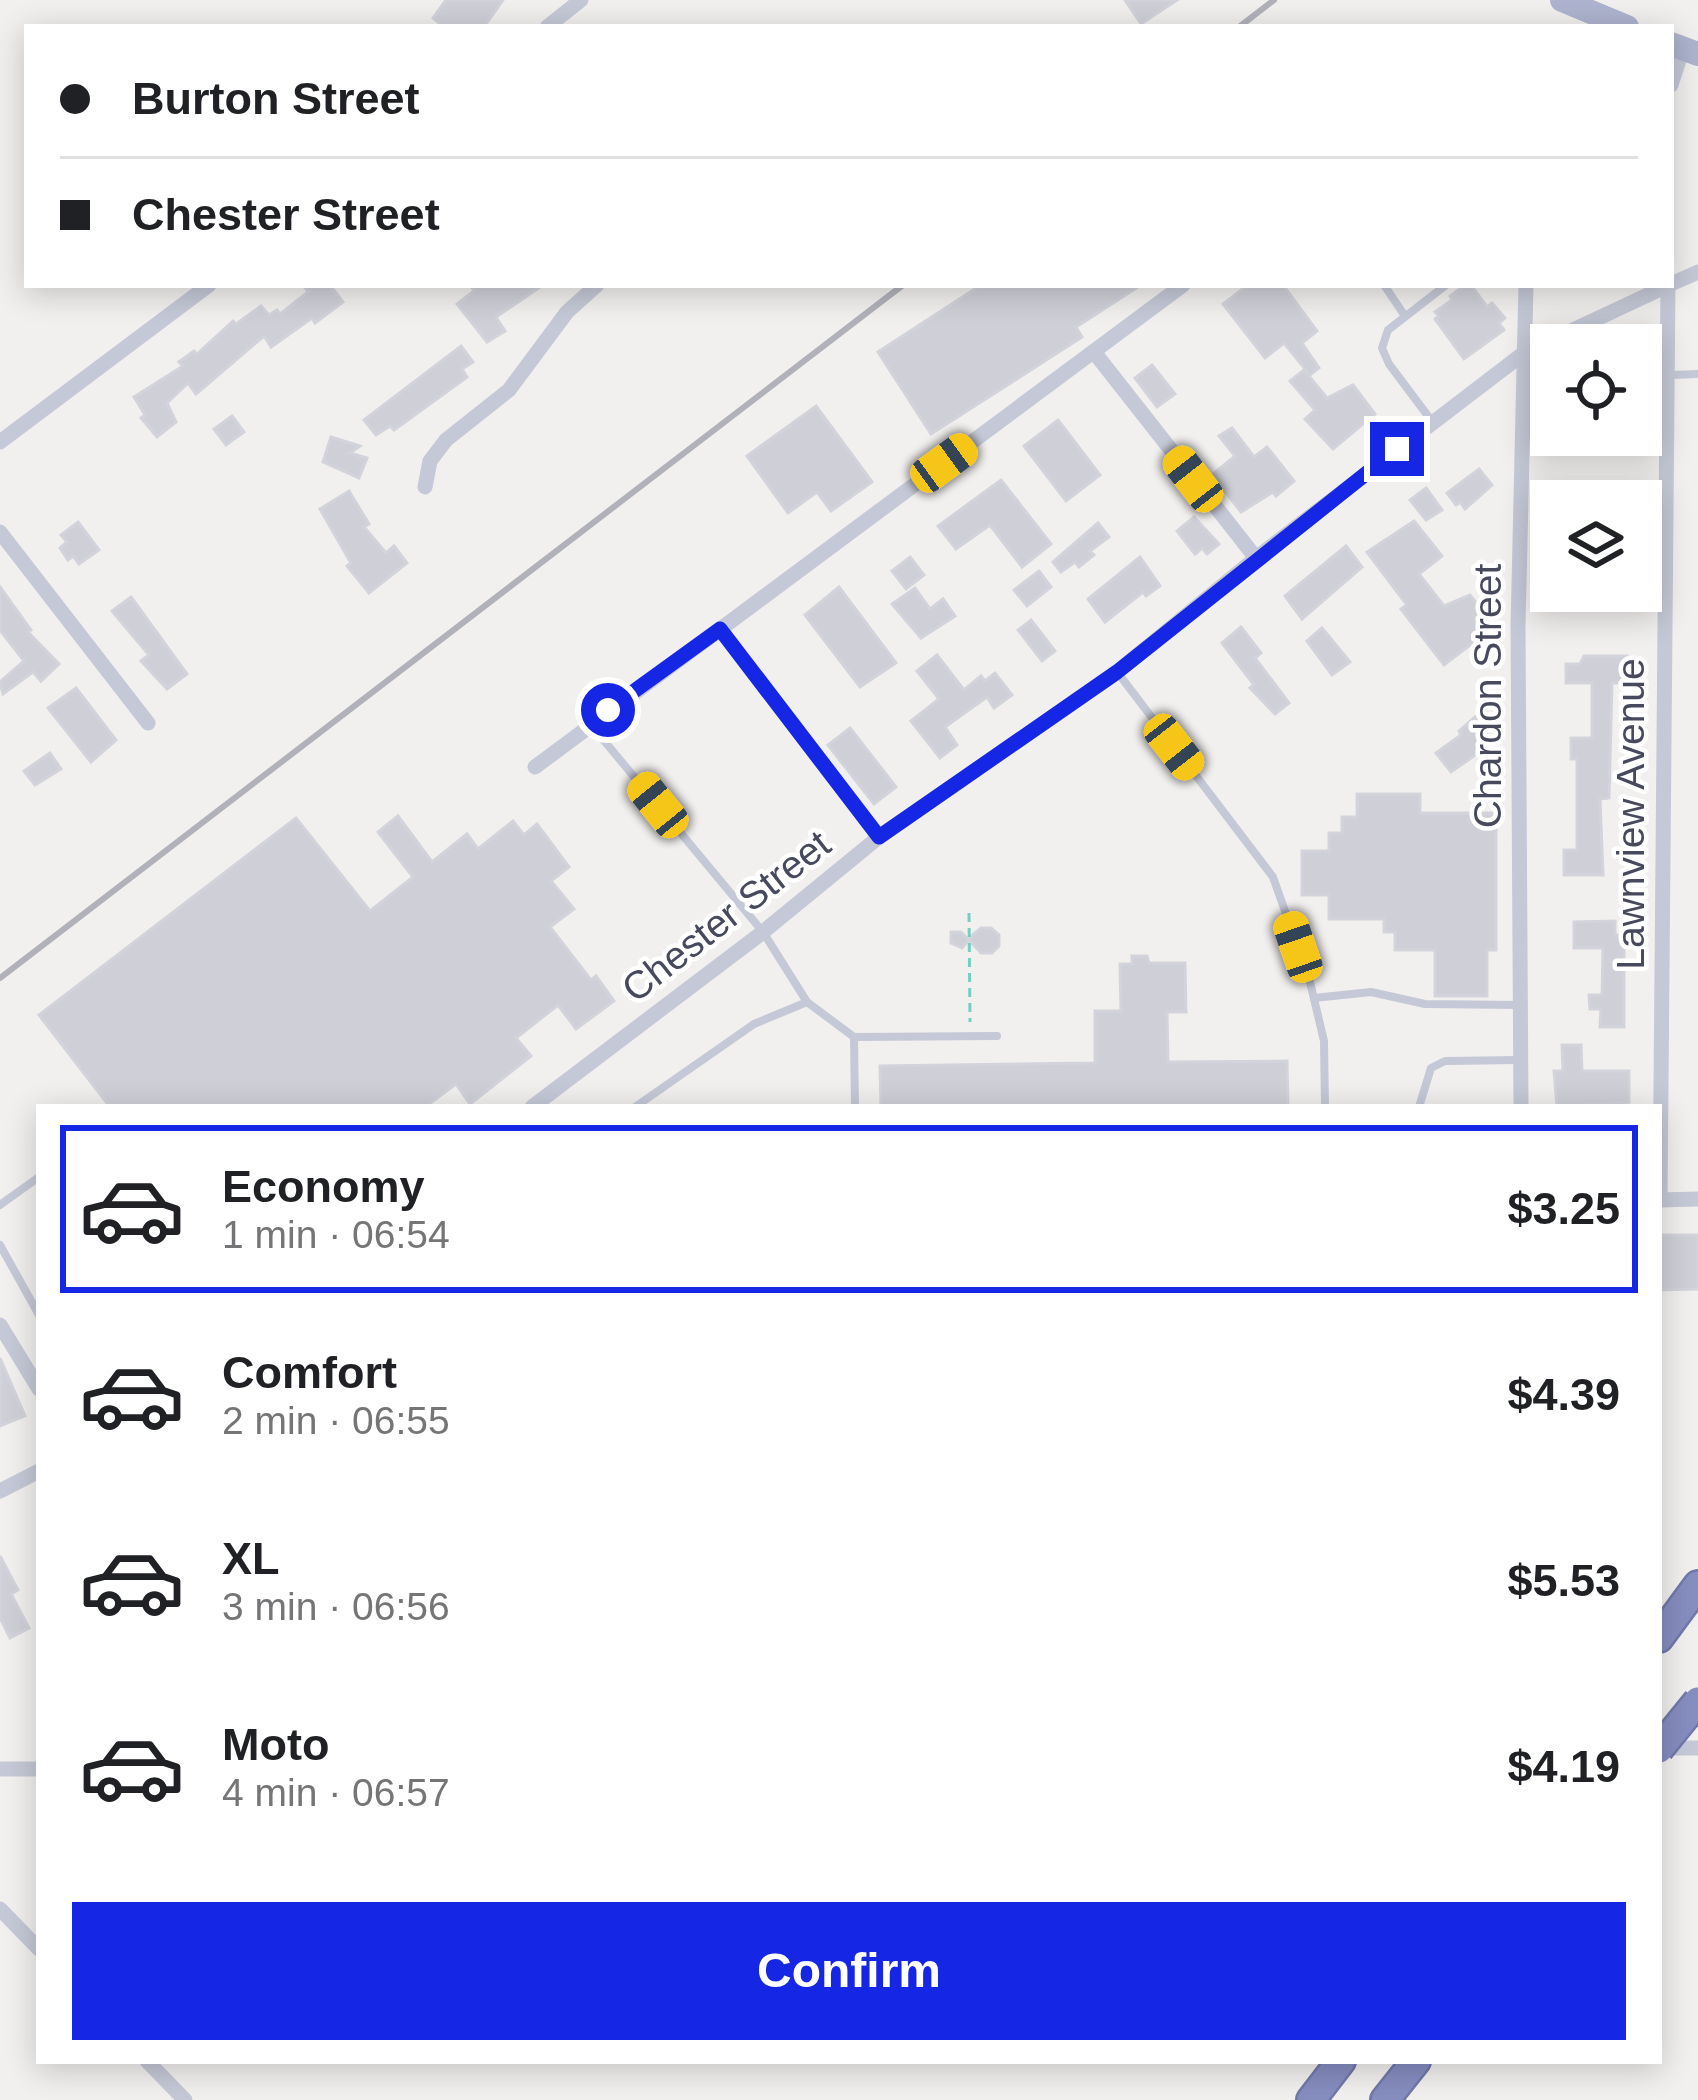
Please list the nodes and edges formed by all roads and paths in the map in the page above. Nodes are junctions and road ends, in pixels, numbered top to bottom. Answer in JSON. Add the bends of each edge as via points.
{"nodes":[{"id":1,"x":581,"y":0,"type":"edge"},
{"id":2,"x":1562,"y":0,"type":"edge"},
{"id":3,"x":1618,"y":16,"type":"edge"},
{"id":4,"x":551,"y":24,"type":"edge"},
{"id":5,"x":1684,"y":48,"type":"edge"},
{"id":6,"x":1674,"y":76,"type":"edge"},
{"id":7,"x":205,"y":288,"type":"edge"},
{"id":8,"x":594,"y":288,"type":"edge"},
{"id":9,"x":1179,"y":288,"type":"edge"},
{"id":10,"x":1386,"y":288,"type":"edge"},
{"id":11,"x":1442,"y":288,"type":"edge"},
{"id":12,"x":1526,"y":288,"type":"edge"},
{"id":13,"x":1663,"y":288,"type":"edge"},
{"id":14,"x":1669,"y":288,"type":"edge"},
{"id":15,"x":1405,"y":316,"type":"junction"},
{"id":16,"x":1094,"y":352,"type":"junction"},
{"id":17,"x":1524,"y":353,"type":"junction"},
{"id":18,"x":1698,"y":374,"type":"edge"},
{"id":19,"x":1666,"y":375,"type":"junction"},
{"id":20,"x":1432,"y":422,"type":"junction"},
{"id":21,"x":0,"y":442,"type":"edge"},
{"id":22,"x":425,"y":488,"type":"dead end"},
{"id":23,"x":0,"y":532,"type":"edge"},
{"id":24,"x":1256,"y":558,"type":"junction"},
{"id":25,"x":720,"y":629,"type":"junction"},
{"id":26,"x":1117,"y":672,"type":"junction"},
{"id":27,"x":148,"y":723,"type":"dead end"},
{"id":28,"x":590,"y":724,"type":"junction"},
{"id":29,"x":535,"y":767,"type":"dead end"},
{"id":30,"x":879,"y":837,"type":"junction"},
{"id":31,"x":969,"y":913,"type":"dead end"},
{"id":32,"x":763,"y":932,"type":"junction"},
{"id":33,"x":1314,"y":998,"type":"junction"},
{"id":34,"x":807,"y":1002,"type":"junction"},
{"id":35,"x":1522,"y":1005,"type":"junction"},
{"id":36,"x":970,"y":1036,"type":"junction"},
{"id":37,"x":997,"y":1036,"type":"dead end"},
{"id":38,"x":854,"y":1037,"type":"junction"},
{"id":39,"x":1520,"y":1060,"type":"junction"},
{"id":40,"x":536,"y":1104,"type":"edge"},
{"id":41,"x":638,"y":1104,"type":"edge"},
{"id":42,"x":855,"y":1104,"type":"edge"},
{"id":43,"x":1325,"y":1104,"type":"edge"},
{"id":44,"x":1420,"y":1104,"type":"edge"},
{"id":45,"x":1521,"y":1104,"type":"edge"},
{"id":46,"x":1660,"y":1104,"type":"edge"},
{"id":47,"x":36,"y":1179,"type":"edge"},
{"id":48,"x":1698,"y":1199,"type":"edge"},
{"id":49,"x":1662,"y":1200,"type":"edge"},
{"id":50,"x":0,"y":1205,"type":"edge"},
{"id":51,"x":0,"y":1245,"type":"edge"},
{"id":52,"x":36,"y":1310,"type":"edge"},
{"id":53,"x":0,"y":1325,"type":"edge"},
{"id":54,"x":36,"y":1384,"type":"edge"},
{"id":55,"x":36,"y":1473,"type":"edge"},
{"id":56,"x":0,"y":1491,"type":"edge"},
{"id":57,"x":1698,"y":1585,"type":"edge"},
{"id":58,"x":1662,"y":1634,"type":"edge"},
{"id":59,"x":1698,"y":1701,"type":"edge"},
{"id":60,"x":1662,"y":1745,"type":"edge"},
{"id":61,"x":1698,"y":1748,"type":"edge"},
{"id":62,"x":1662,"y":1749,"type":"edge"},
{"id":63,"x":0,"y":1769,"type":"edge"},
{"id":64,"x":36,"y":1769,"type":"edge"},
{"id":65,"x":0,"y":1909,"type":"edge"},
{"id":66,"x":36,"y":1946,"type":"edge"},
{"id":67,"x":150,"y":2064,"type":"edge"},
{"id":68,"x":1339,"y":2064,"type":"edge"},
{"id":69,"x":1413,"y":2064,"type":"edge"},
{"id":70,"x":185,"y":2100,"type":"edge"},
{"id":71,"x":1311,"y":2100,"type":"edge"},
{"id":72,"x":1385,"y":2100,"type":"edge"}],
"edges":[{"from":1,"to":4,"type":"street"},
{"from":2,"to":3,"type":"main road"},
{"from":5,"to":6,"type":"street"},
{"from":7,"to":21,"type":"street"},
{"from":8,"to":22,"type":"street","via":[[509,390],[446,440],[430,461]]},
{"from":9,"to":16,"type":"street"},
{"from":10,"to":15,"type":"lane"},
{"from":11,"to":15,"type":"lane"},
{"from":12,"to":17,"type":"street","name":"Chardon Street"},
{"from":13,"to":17,"type":"street","name":"Chester Street"},
{"from":14,"to":19,"type":"street","name":"Lawnview Avenue"},
{"from":15,"to":20,"type":"lane","via":[[1388,330],[1383,355]]},
{"from":16,"to":24,"type":"street"},
{"from":16,"to":25,"type":"street"},
{"from":17,"to":20,"type":"street","name":"Chester Street"},
{"from":17,"to":35,"type":"street","name":"Chardon Street"},
{"from":18,"to":19,"type":"lane"},
{"from":19,"to":46,"type":"street","name":"Lawnview Avenue"},
{"from":20,"to":24,"type":"street","name":"Chester Street"},
{"from":23,"to":27,"type":"street"},
{"from":24,"to":26,"type":"street","name":"Chester Street"},
{"from":25,"to":28,"type":"street"},
{"from":25,"to":30,"type":"street"},
{"from":26,"to":30,"type":"street","name":"Chester Street"},
{"from":26,"to":33,"type":"lane","via":[[1274,877]]},
{"from":28,"to":29,"type":"street"},
{"from":28,"to":32,"type":"lane"},
{"from":30,"to":32,"type":"street","name":"Chester Street"},
{"from":31,"to":36,"type":"path"},
{"from":32,"to":34,"type":"lane"},
{"from":32,"to":40,"type":"street","name":"Chester Street"},
{"from":33,"to":35,"type":"lane","via":[[1371,992],[1425,1004]]},
{"from":33,"to":43,"type":"lane"},
{"from":34,"to":38,"type":"lane"},
{"from":34,"to":41,"type":"lane","via":[[754,1024]]},
{"from":35,"to":39,"type":"street","name":"Chardon Street"},
{"from":36,"to":37,"type":"lane"},
{"from":36,"to":38,"type":"lane"},
{"from":38,"to":42,"type":"lane"},
{"from":39,"to":44,"type":"lane","via":[[1445,1060],[1431,1068]]},
{"from":39,"to":45,"type":"street","name":"Chardon Street"},
{"from":47,"to":50,"type":"lane"},
{"from":48,"to":49,"type":"street"},
{"from":51,"to":52,"type":"lane"},
{"from":53,"to":54,"type":"street"},
{"from":55,"to":56,"type":"street"},
{"from":57,"to":58,"type":"highway"},
{"from":59,"to":60,"type":"highway","bridge":true},
{"from":61,"to":62,"type":"street"},
{"from":63,"to":64,"type":"street"},
{"from":65,"to":66,"type":"street"},
{"from":67,"to":70,"type":"street"},
{"from":68,"to":71,"type":"highway"},
{"from":69,"to":72,"type":"highway"}]}
